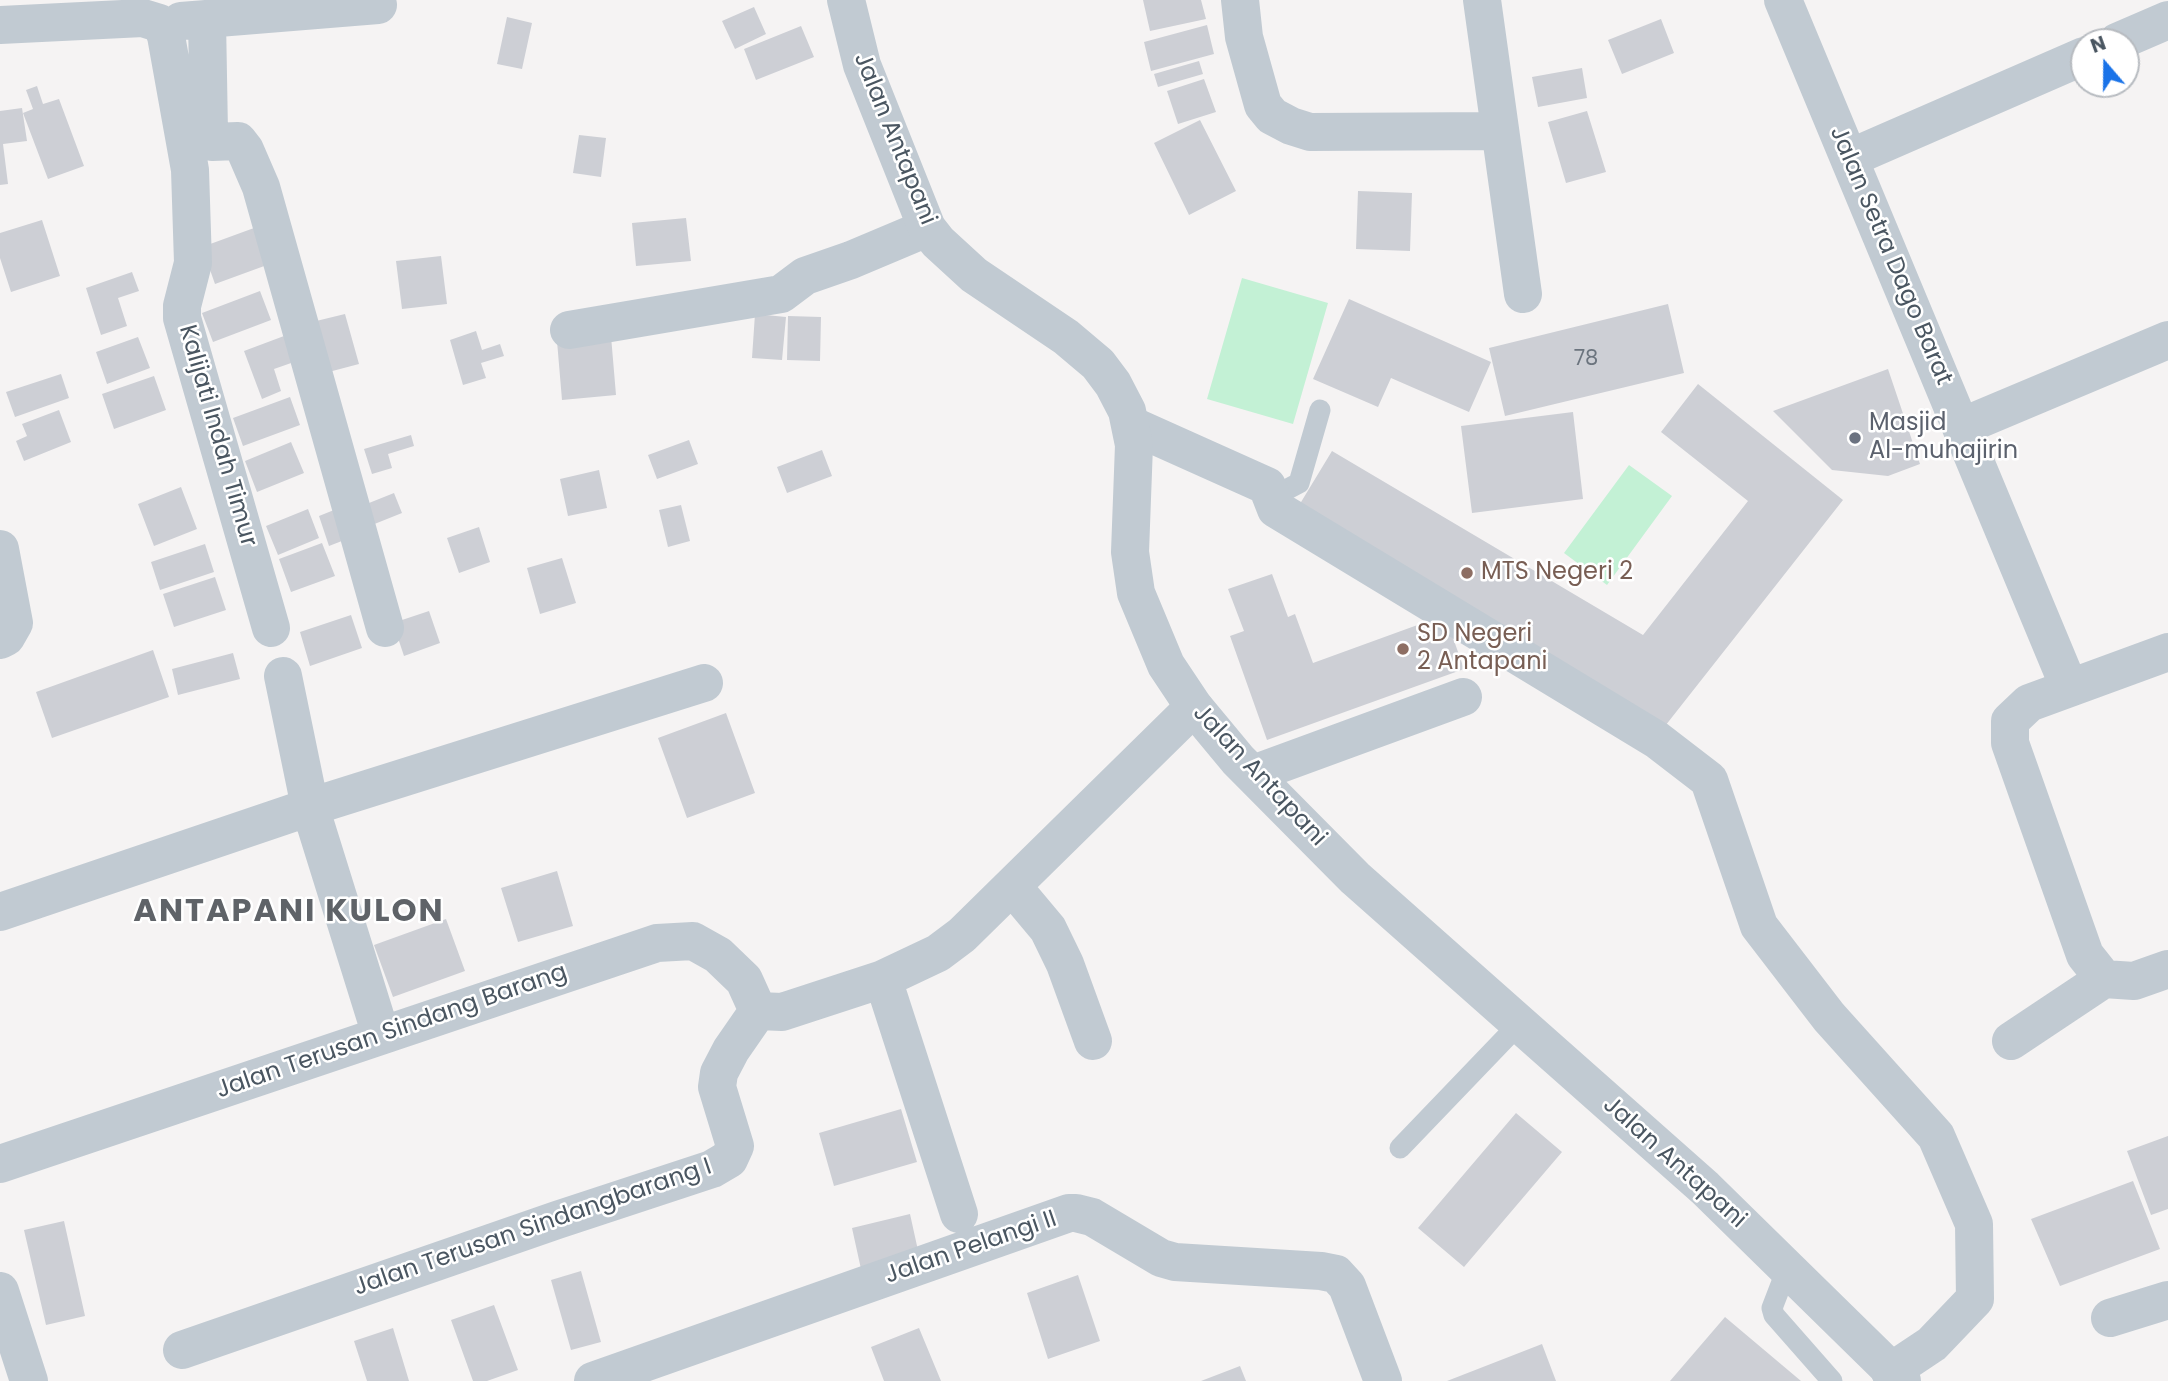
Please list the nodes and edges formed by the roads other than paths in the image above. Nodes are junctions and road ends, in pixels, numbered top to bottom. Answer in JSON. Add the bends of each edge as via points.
{"nodes":[{"id":1,"x":846,"y":0,"type":"edge"},
{"id":2,"x":1240,"y":0,"type":"edge"},
{"id":3,"x":1482,"y":0,"type":"edge"},
{"id":4,"x":1783,"y":0,"type":"edge"},
{"id":5,"x":378,"y":5,"type":"dead end"},
{"id":6,"x":243,"y":8,"type":"edge"},
{"id":7,"x":207,"y":19,"type":"junction"},
{"id":8,"x":2168,"y":20,"type":"edge"},
{"id":9,"x":0,"y":25,"type":"edge"},
{"id":10,"x":162,"y":30,"type":"junction"},
{"id":11,"x":2140,"y":32,"type":"edge"},
{"id":12,"x":2070,"y":63,"type":"edge"},
{"id":13,"x":1500,"y":131,"type":"junction"},
{"id":14,"x":1850,"y":158,"type":"junction"},
{"id":15,"x":927,"y":228,"type":"junction"},
{"id":16,"x":1523,"y":294,"type":"dead end"},
{"id":17,"x":569,"y":330,"type":"dead end"},
{"id":18,"x":2168,"y":340,"type":"edge"},
{"id":19,"x":1320,"y":410,"type":"dead end"},
{"id":20,"x":1131,"y":425,"type":"junction"},
{"id":21,"x":1961,"y":427,"type":"junction"},
{"id":22,"x":1267,"y":486,"type":"junction"},
{"id":23,"x":0,"y":549,"type":"edge"},
{"id":24,"x":271,"y":628,"type":"dead end"},
{"id":25,"x":385,"y":628,"type":"dead end"},
{"id":26,"x":5,"y":635,"type":"edge"},
{"id":27,"x":2168,"y":652,"type":"edge"},
{"id":28,"x":283,"y":676,"type":"dead end"},
{"id":29,"x":704,"y":683,"type":"dead end"},
{"id":30,"x":2069,"y":687,"type":"junction"},
{"id":31,"x":1463,"y":697,"type":"dead end"},
{"id":32,"x":1194,"y":707,"type":"junction"},
{"id":33,"x":1253,"y":774,"type":"junction"},
{"id":34,"x":310,"y":807,"type":"junction"},
{"id":35,"x":1012,"y":886,"type":"junction"},
{"id":36,"x":0,"y":912,"type":"edge"},
{"id":37,"x":2095,"y":967,"type":"junction"},
{"id":38,"x":2168,"y":969,"type":"edge"},
{"id":39,"x":883,"y":979,"type":"junction"},
{"id":40,"x":758,"y":1011,"type":"junction"},
{"id":41,"x":1519,"y":1024,"type":"junction"},
{"id":42,"x":381,"y":1035,"type":"junction"},
{"id":43,"x":1093,"y":1041,"type":"dead end"},
{"id":44,"x":2011,"y":1041,"type":"dead end"},
{"id":45,"x":1400,"y":1148,"type":"dead end"},
{"id":46,"x":0,"y":1164,"type":"edge"},
{"id":47,"x":960,"y":1214,"type":"dead end"},
{"id":48,"x":1787,"y":1269,"type":"junction"},
{"id":49,"x":0,"y":1291,"type":"edge"},
{"id":50,"x":2168,"y":1300,"type":"edge"},
{"id":51,"x":2110,"y":1318,"type":"dead end"},
{"id":52,"x":182,"y":1350,"type":"dead end"},
{"id":53,"x":1896,"y":1376,"type":"edge"},
{"id":54,"x":29,"y":1381,"type":"edge"},
{"id":55,"x":593,"y":1381,"type":"edge"},
{"id":56,"x":1383,"y":1381,"type":"edge"},
{"id":57,"x":1832,"y":1381,"type":"edge"}],
"edges":[{"from":1,"to":15,"type":"street","name":"Jalan Antapani","via":[[862,65]]},
{"from":2,"to":13,"type":"street","via":[[1244,37],[1263,104],[1272,117],[1310,132]]},
{"from":3,"to":13,"type":"street"},
{"from":4,"to":14,"type":"street","name":"Jalan Setra Dago Barat"},
{"from":5,"to":6,"type":"street"},
{"from":6,"to":7,"type":"street"},
{"from":7,"to":10,"type":"street"},
{"from":7,"to":25,"type":"street","via":[[209,133],[212,142],[238,141],[261,187]]},
{"from":8,"to":11,"type":"street"},
{"from":9,"to":10,"type":"street","via":[[143,18]]},
{"from":10,"to":24,"type":"street","name":"Kalijati Indah Timur","via":[[190,170],[193,263],[182,318]]},
{"from":12,"to":14,"type":"street"},
{"from":13,"to":16,"type":"street"},
{"from":14,"to":21,"type":"street","name":"Jalan Setra Dago Barat"},
{"from":15,"to":17,"type":"street","via":[[805,276],[781,294]]},
{"from":15,"to":20,"type":"street","name":"Jalan Antapani","via":[[974,275],[1098,364],[1118,393]]},
{"from":18,"to":21,"type":"street"},
{"from":19,"to":22,"type":"lane","via":[[1298,483],[1282,492]]},
{"from":20,"to":22,"type":"street"},
{"from":20,"to":32,"type":"street","name":"Jalan Antapani","via":[[1131,573],[1166,665]]},
{"from":21,"to":30,"type":"street","name":"Jalan Setra Dago Barat"},
{"from":22,"to":53,"type":"street","via":[[1276,509],[1657,740],[1709,780],[1759,926],[1829,1017],[1936,1136],[1974,1224],[1975,1298]]},
{"from":23,"to":26,"type":"street","via":[[14,623]]},
{"from":27,"to":30,"type":"street"},
{"from":28,"to":34,"type":"street"},
{"from":29,"to":34,"type":"street"},
{"from":30,"to":37,"type":"street","via":[[2029,703],[2010,721],[2010,743]]},
{"from":31,"to":33,"type":"street"},
{"from":32,"to":33,"type":"street","name":"Jalan Antapani"},
{"from":32,"to":35,"type":"street"},
{"from":33,"to":41,"type":"street","name":"Jalan Antapani","via":[[1354,878]]},
{"from":34,"to":36,"type":"street"},
{"from":34,"to":42,"type":"street"},
{"from":35,"to":39,"type":"street","via":[[938,953]]},
{"from":35,"to":43,"type":"street","via":[[1048,929]]},
{"from":37,"to":38,"type":"street","via":[[2134,981]]},
{"from":37,"to":44,"type":"street"},
{"from":39,"to":40,"type":"street","via":[[782,1012]]},
{"from":39,"to":47,"type":"street"},
{"from":40,"to":42,"type":"street","name":"Jalan Terusan Sindang Barang","via":[[744,980],[718,955],[693,941],[674,940]]},
{"from":40,"to":52,"type":"street","name":"Jalan Terusan Sindangbarang I","via":[[719,1073],[718,1087],[735,1146],[729,1159],[712,1169]]},
{"from":41,"to":45,"type":"lane"},
{"from":41,"to":48,"type":"street","name":"Jalan Antapani","via":[[1705,1188]]},
{"from":42,"to":46,"type":"street","name":"Jalan Terusan Sindang Barang"},
{"from":48,"to":53,"type":"street","name":"Jalan Antapani"},
{"from":48,"to":57,"type":"lane","via":[[1772,1308],[1774,1315]]},
{"from":49,"to":54,"type":"street"},
{"from":50,"to":51,"type":"street"},
{"from":55,"to":56,"type":"street","name":"Jalan Pelangi II","via":[[1069,1213],[1092,1217],[1175,1262],[1336,1274],[1347,1286]]}]}
